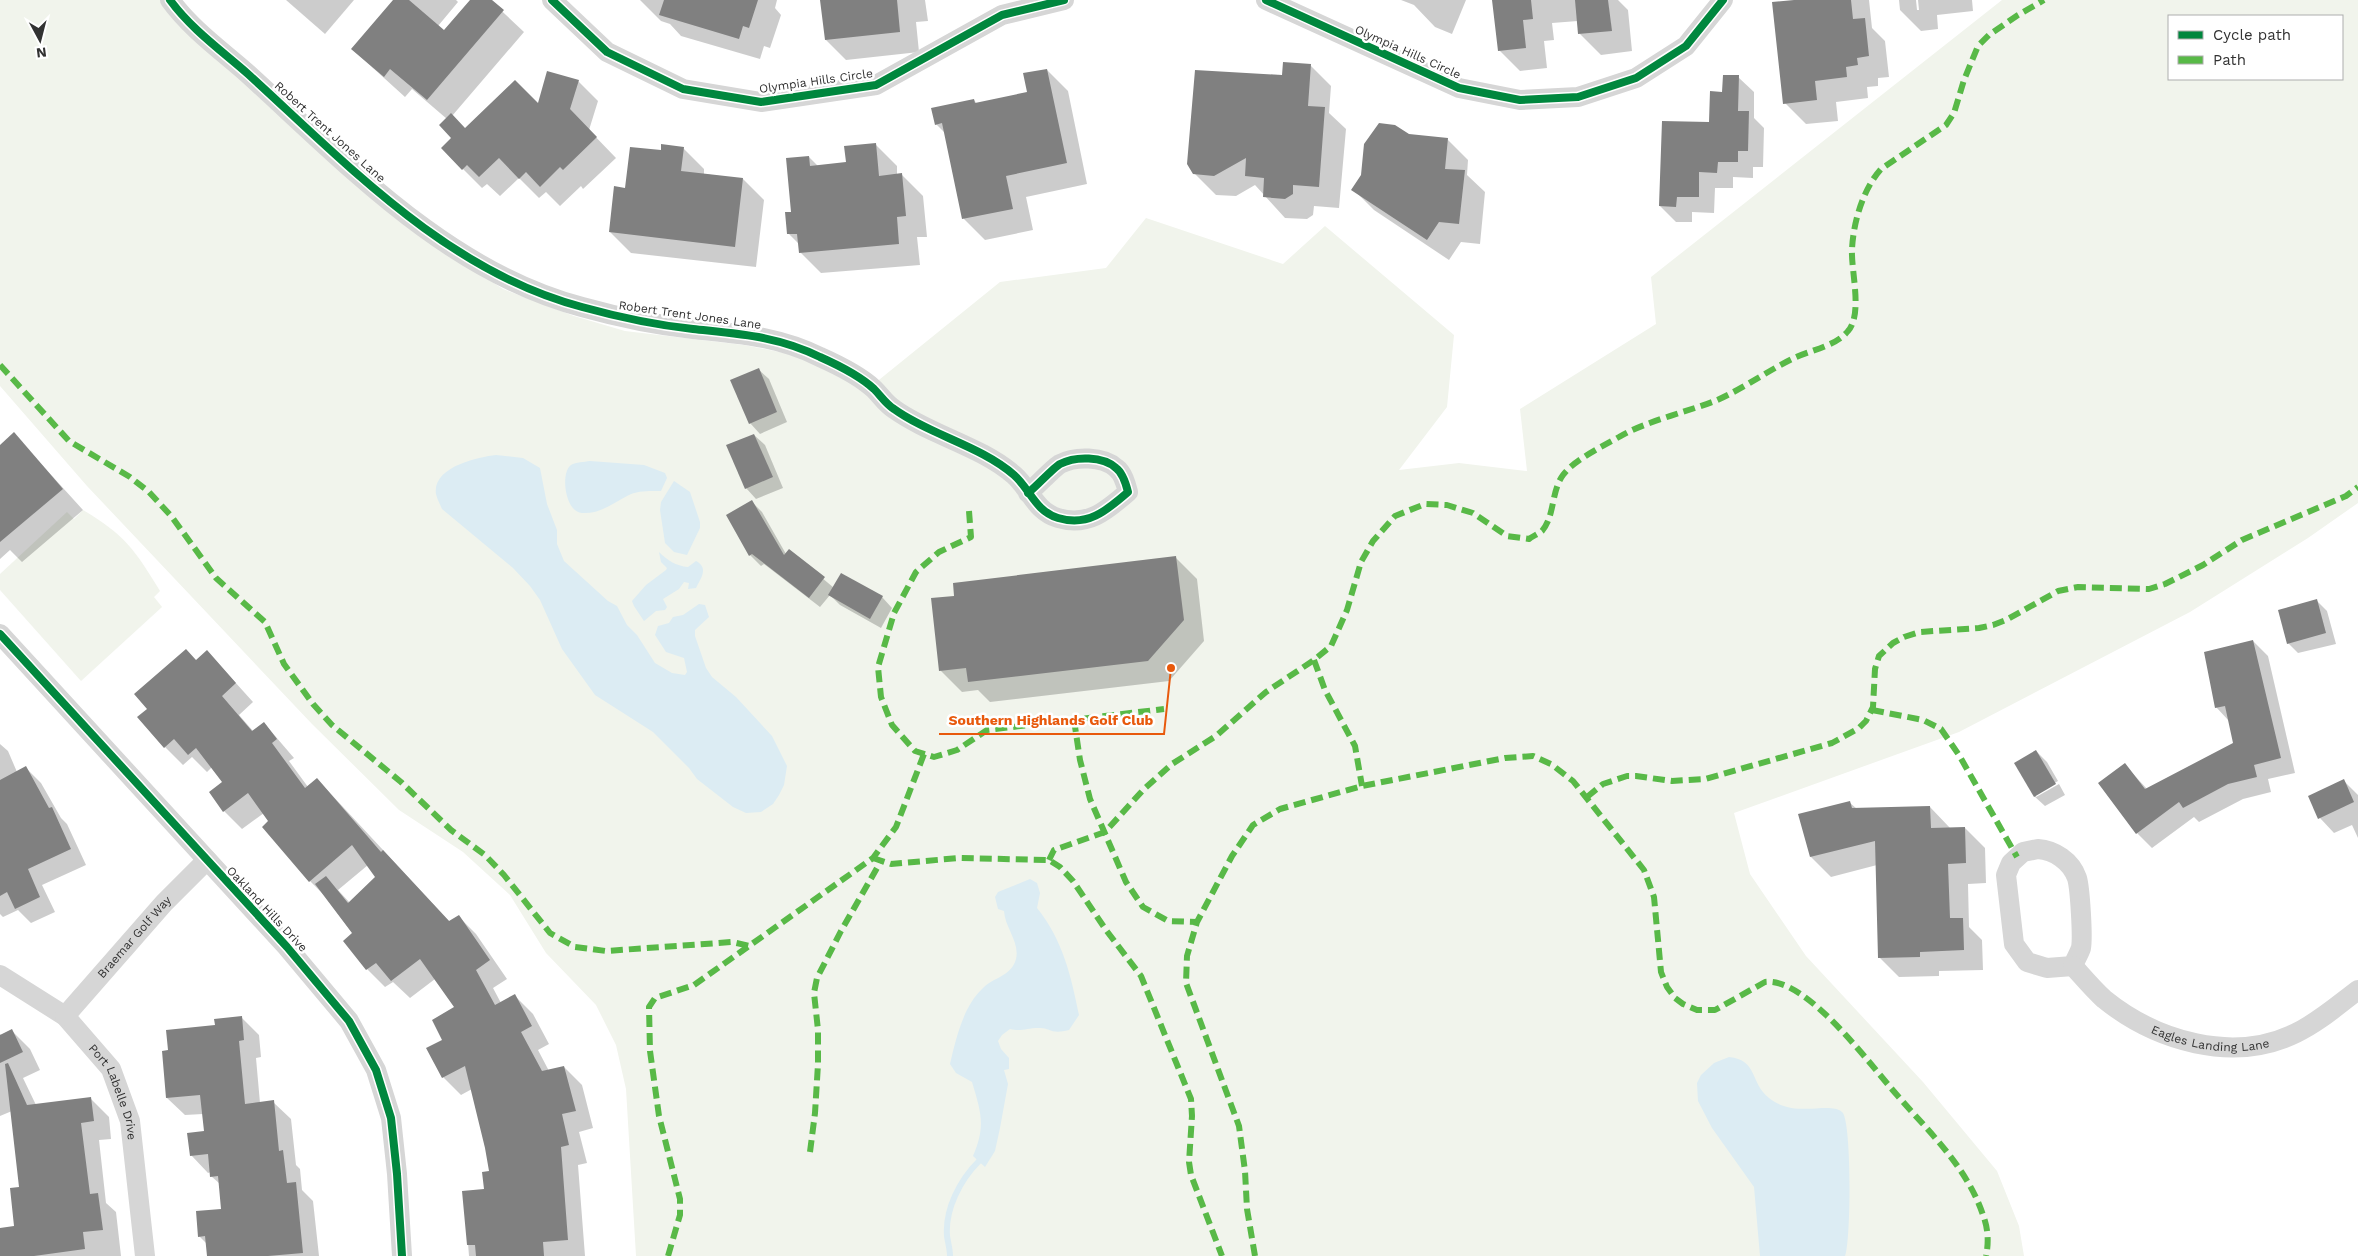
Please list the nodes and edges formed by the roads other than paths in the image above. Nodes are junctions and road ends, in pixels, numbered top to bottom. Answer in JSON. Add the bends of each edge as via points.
{"nodes":[{"id":1,"x":170,"y":0,"type":"edge"},
{"id":2,"x":552,"y":0,"type":"edge"},
{"id":3,"x":1064,"y":0,"type":"edge"},
{"id":4,"x":1266,"y":0,"type":"edge"},
{"id":5,"x":1723,"y":0,"type":"edge"},
{"id":6,"x":1028,"y":493,"type":"dead end"},
{"id":7,"x":0,"y":634,"type":"edge"},
{"id":8,"x":206,"y":860,"type":"junction"},
{"id":9,"x":2073,"y":966,"type":"junction"},
{"id":10,"x":0,"y":975,"type":"edge"},
{"id":11,"x":2358,"y":990,"type":"edge"},
{"id":12,"x":65,"y":1016,"type":"junction"},
{"id":13,"x":145,"y":1256,"type":"edge"},
{"id":14,"x":402,"y":1256,"type":"edge"}],
"edges":[{"from":1,"to":6,"type":"street","name":"Robert Trent Jones Lane","via":[[212,43],[385,197],[443,240],[494,272],[577,306],[608,314],[693,329],[732,331],[794,345],[852,374],[872,387],[893,409],[997,463],[1016,476]]},
{"from":2,"to":3,"type":"street","name":"Olympia Hills Circle","via":[[615,56],[683,89],[761,102],[876,85],[1002,16]]},
{"from":4,"to":5,"type":"street","name":"Olympia Hills Circle","via":[[1459,88],[1520,100],[1578,97],[1636,78],[1686,46]]},
{"from":7,"to":8,"type":"street","name":"Oakland Hills Drive"},
{"from":8,"to":12,"type":"street","name":"Braemar Golf Way"},
{"from":8,"to":14,"type":"street","name":"Oakland Hills Drive","via":[[287,947],[349,1021],[376,1070],[391,1118]]},
{"from":9,"to":9,"type":"street","via":[[2082,938],[2077,878],[2069,865],[2051,850],[2022,852],[2011,863],[2006,875],[2014,944],[2027,962],[2047,968]]},
{"from":9,"to":11,"type":"street","name":"Eagles Landing Lane","via":[[2103,998],[2152,1030],[2180,1041],[2206,1045],[2238,1047],[2295,1034]]},
{"from":10,"to":12,"type":"street","name":"Port Labelle Drive"},
{"from":12,"to":13,"type":"street","name":"Port Labelle Drive","via":[[110,1069],[130,1121]]}]}
